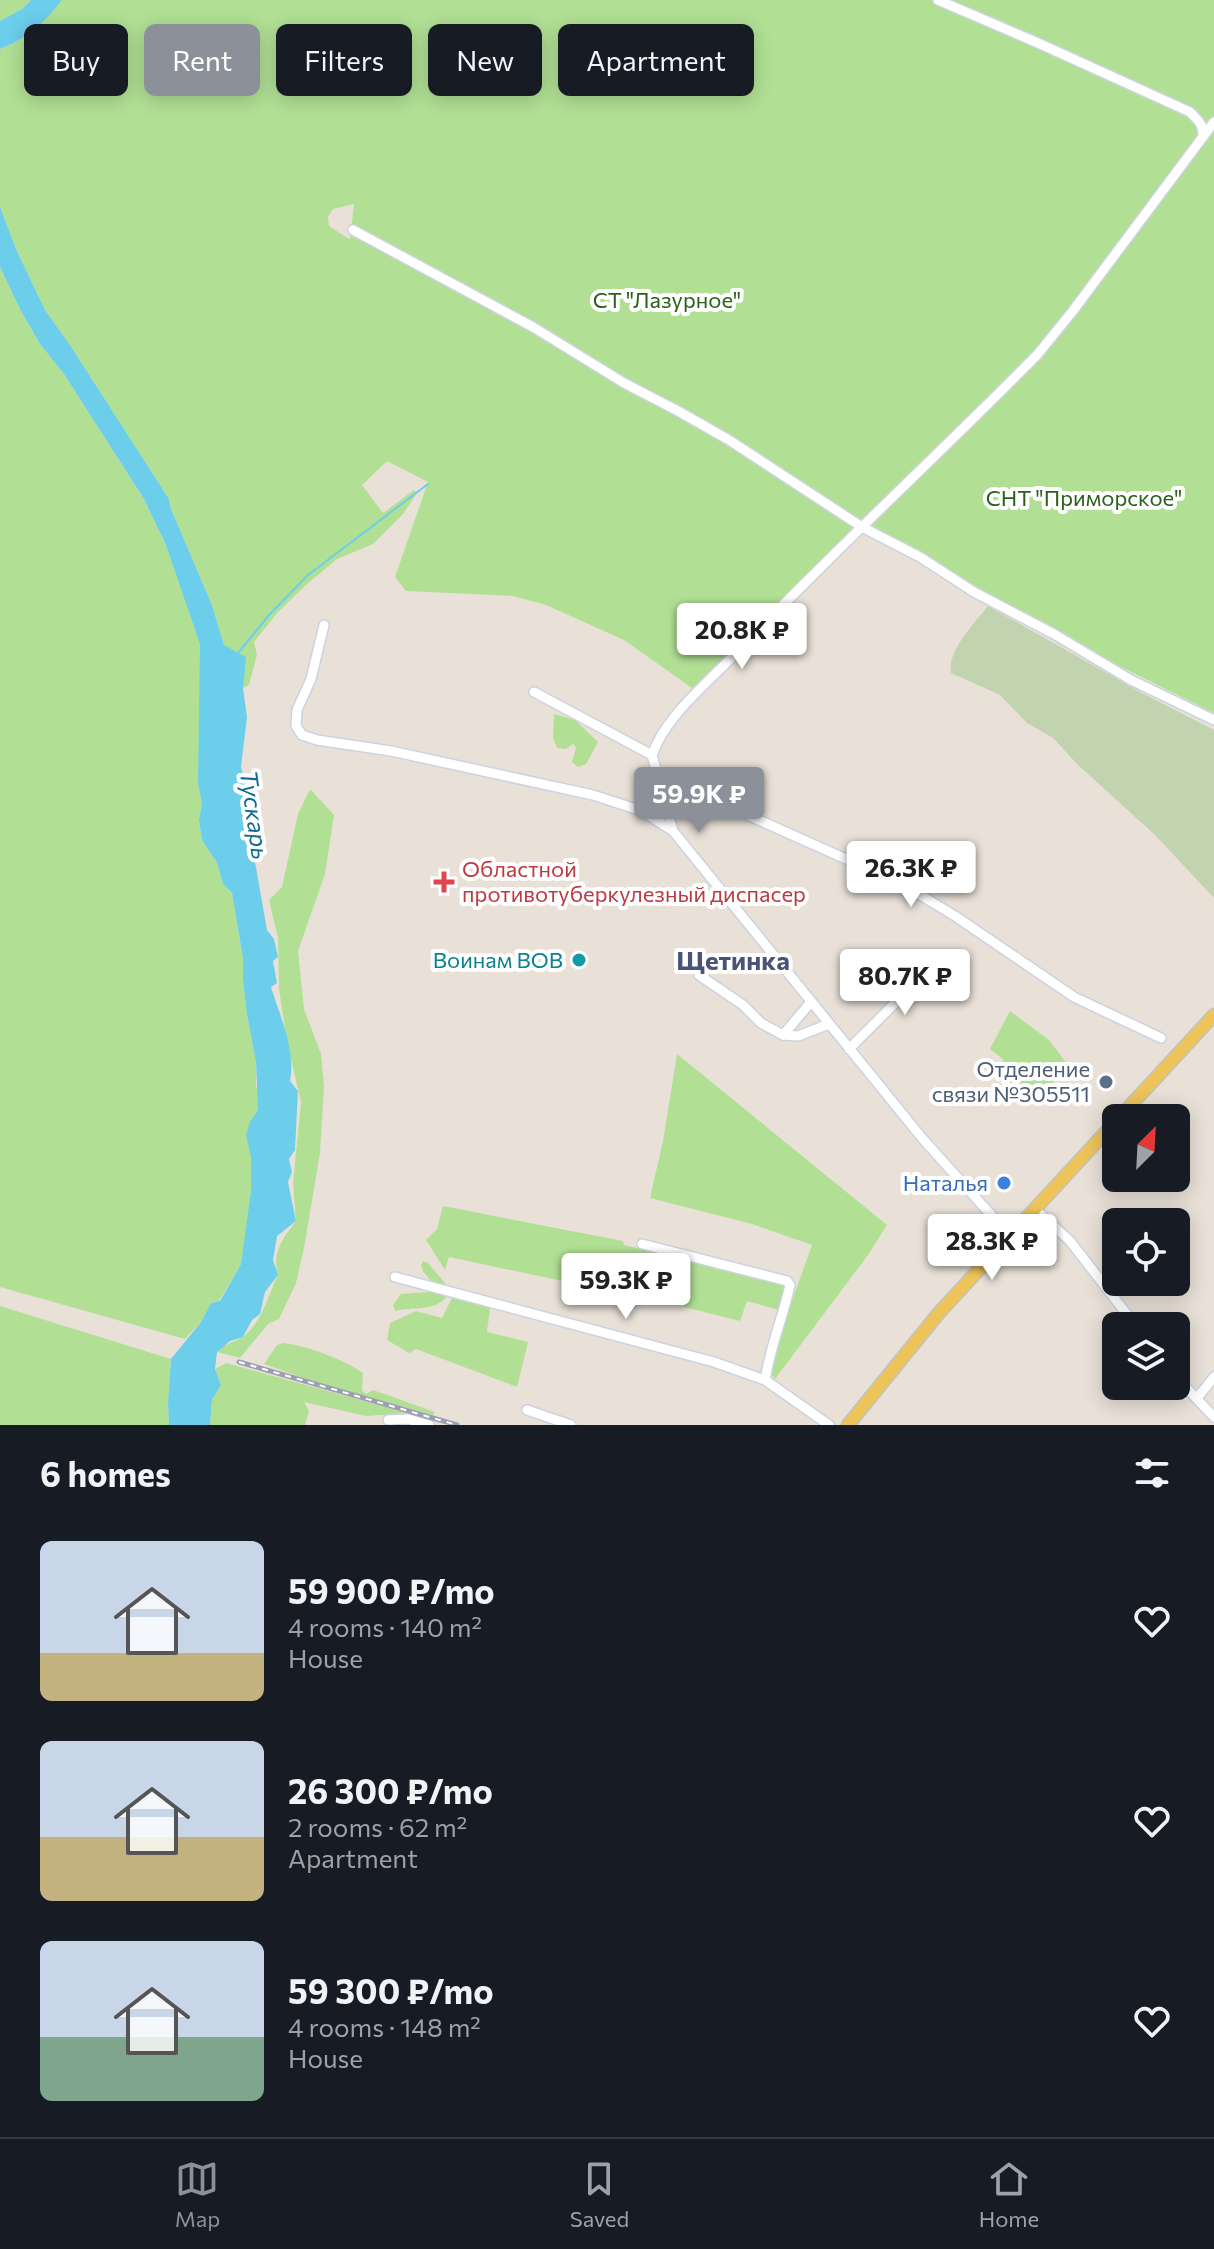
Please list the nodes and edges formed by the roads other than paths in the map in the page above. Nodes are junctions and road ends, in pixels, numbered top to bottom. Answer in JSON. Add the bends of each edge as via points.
{"nodes":[{"id":1,"x":938,"y":0,"type":"edge"},
{"id":2,"x":1214,"y":122,"type":"edge"},
{"id":3,"x":1203,"y":137,"type":"junction"},
{"id":4,"x":353,"y":230,"type":"dead end"},
{"id":5,"x":862,"y":527,"type":"junction"},
{"id":6,"x":324,"y":625,"type":"dead end"},
{"id":7,"x":534,"y":692,"type":"dead end"},
{"id":8,"x":1214,"y":720,"type":"edge"},
{"id":9,"x":652,"y":755,"type":"junction"},
{"id":10,"x":658,"y":777,"type":"junction"},
{"id":11,"x":673,"y":831,"type":"junction"},
{"id":12,"x":929,"y":959,"type":"dead end"},
{"id":13,"x":699,"y":975,"type":"dead end"},
{"id":14,"x":811,"y":1002,"type":"junction"},
{"id":15,"x":1214,"y":1015,"type":"edge"},
{"id":16,"x":829,"y":1024,"type":"junction"},
{"id":17,"x":783,"y":1035,"type":"junction"},
{"id":18,"x":1161,"y":1038,"type":"dead end"},
{"id":19,"x":849,"y":1049,"type":"junction"},
{"id":20,"x":1133,"y":1104,"type":"edge"},
{"id":21,"x":1102,"y":1137,"type":"edge"},
{"id":22,"x":1035,"y":1209,"type":"junction"},
{"id":23,"x":1010,"y":1236,"type":"junction"},
{"id":24,"x":642,"y":1244,"type":"dead end"},
{"id":25,"x":395,"y":1277,"type":"dead end"},
{"id":26,"x":1125,"y":1312,"type":"edge"},
{"id":27,"x":1214,"y":1377,"type":"edge"},
{"id":28,"x":765,"y":1380,"type":"junction"},
{"id":29,"x":1190,"y":1391,"type":"edge"},
{"id":30,"x":1197,"y":1398,"type":"junction"},
{"id":31,"x":527,"y":1410,"type":"dead end"},
{"id":32,"x":1214,"y":1417,"type":"edge"},
{"id":33,"x":388,"y":1420,"type":"dead end"},
{"id":34,"x":823,"y":1423,"type":"edge"},
{"id":35,"x":429,"y":1425,"type":"edge"},
{"id":36,"x":571,"y":1425,"type":"edge"},
{"id":37,"x":848,"y":1425,"type":"edge"}],
"edges":[{"from":1,"to":3,"type":"street","via":[[1190,112],[1204,129]]},
{"from":2,"to":3,"type":"street"},
{"from":3,"to":5,"type":"street","via":[[1037,355]]},
{"from":4,"to":5,"type":"street","via":[[729,440]]},
{"from":5,"to":8,"type":"street","via":[[1131,680]]},
{"from":5,"to":9,"type":"street","via":[[679,713]]},
{"from":6,"to":11,"type":"street","via":[[297,710],[296,726],[302,735],[593,795],[642,811]]},
{"from":7,"to":9,"type":"street"},
{"from":9,"to":10,"type":"street"},
{"from":10,"to":11,"type":"street"},
{"from":10,"to":18,"type":"street","via":[[902,884],[1074,997]]},
{"from":11,"to":14,"type":"street"},
{"from":12,"to":19,"type":"street","via":[[898,1000]]},
{"from":13,"to":17,"type":"street"},
{"from":14,"to":16,"type":"street"},
{"from":14,"to":17,"type":"street"},
{"from":15,"to":20,"type":"main road"},
{"from":16,"to":17,"type":"street","via":[[798,1036]]},
{"from":16,"to":19,"type":"street"},
{"from":19,"to":23,"type":"street"},
{"from":21,"to":22,"type":"main road"},
{"from":22,"to":23,"type":"main road"},
{"from":22,"to":26,"type":"street","via":[[1070,1241]]},
{"from":23,"to":37,"type":"main road"},
{"from":24,"to":28,"type":"street","via":[[787,1281]]},
{"from":25,"to":28,"type":"street","via":[[677,1350]]},
{"from":27,"to":30,"type":"street"},
{"from":28,"to":34,"type":"street"},
{"from":29,"to":30,"type":"street"},
{"from":30,"to":32,"type":"street"},
{"from":31,"to":36,"type":"street"},
{"from":33,"to":35,"type":"street"}]}
